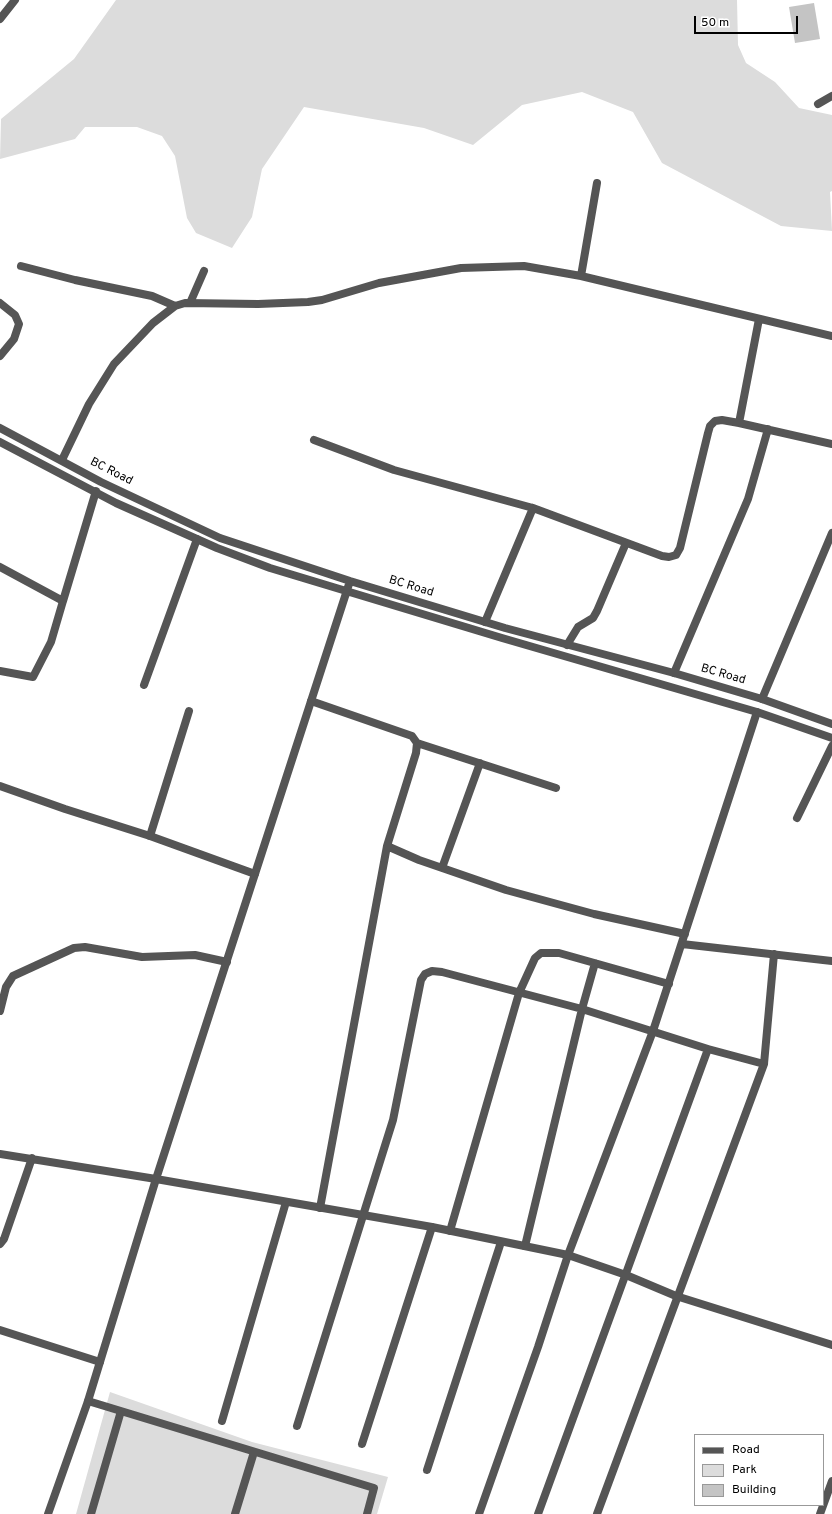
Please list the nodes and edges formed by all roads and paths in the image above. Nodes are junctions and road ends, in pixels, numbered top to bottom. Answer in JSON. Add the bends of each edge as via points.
{"nodes":[{"id":1,"x":15,"y":0,"type":"edge"},
{"id":2,"x":0,"y":19,"type":"edge"},
{"id":3,"x":832,"y":96,"type":"edge"},
{"id":4,"x":818,"y":104,"type":"dead end"},
{"id":5,"x":597,"y":183,"type":"dead end"},
{"id":6,"x":21,"y":266,"type":"dead end"},
{"id":7,"x":204,"y":271,"type":"dead end"},
{"id":8,"x":581,"y":276,"type":"junction"},
{"id":9,"x":0,"y":303,"type":"edge"},
{"id":10,"x":190,"y":303,"type":"junction"},
{"id":11,"x":175,"y":306,"type":"junction"},
{"id":12,"x":759,"y":319,"type":"junction"},
{"id":13,"x":832,"y":336,"type":"edge"},
{"id":14,"x":0,"y":356,"type":"edge"},
{"id":15,"x":739,"y":423,"type":"junction"},
{"id":16,"x":0,"y":428,"type":"edge"},
{"id":17,"x":768,"y":429,"type":"junction"},
{"id":18,"x":314,"y":440,"type":"dead end"},
{"id":19,"x":0,"y":442,"type":"edge"},
{"id":20,"x":832,"y":444,"type":"edge"},
{"id":21,"x":62,"y":460,"type":"junction"},
{"id":22,"x":101,"y":482,"type":"junction"},
{"id":23,"x":96,"y":491,"type":"junction"},
{"id":24,"x":534,"y":508,"type":"junction"},
{"id":25,"x":832,"y":534,"type":"edge"},
{"id":26,"x":197,"y":539,"type":"junction"},
{"id":27,"x":626,"y":543,"type":"junction"},
{"id":28,"x":0,"y":567,"type":"edge"},
{"id":29,"x":350,"y":581,"type":"junction"},
{"id":30,"x":347,"y":591,"type":"junction"},
{"id":31,"x":63,"y":601,"type":"junction"},
{"id":32,"x":485,"y":622,"type":"junction"},
{"id":33,"x":568,"y":645,"type":"junction"},
{"id":34,"x":0,"y":671,"type":"edge"},
{"id":35,"x":674,"y":673,"type":"junction"},
{"id":36,"x":144,"y":685,"type":"dead end"},
{"id":37,"x":762,"y":699,"type":"junction"},
{"id":38,"x":311,"y":701,"type":"junction"},
{"id":39,"x":189,"y":711,"type":"dead end"},
{"id":40,"x":757,"y":712,"type":"junction"},
{"id":41,"x":832,"y":724,"type":"edge"},
{"id":42,"x":832,"y":738,"type":"edge"},
{"id":43,"x":417,"y":743,"type":"junction"},
{"id":44,"x":832,"y":746,"type":"edge"},
{"id":45,"x":480,"y":764,"type":"junction"},
{"id":46,"x":0,"y":786,"type":"edge"},
{"id":47,"x":556,"y":788,"type":"dead end"},
{"id":48,"x":797,"y":818,"type":"dead end"},
{"id":49,"x":150,"y":836,"type":"junction"},
{"id":50,"x":387,"y":846,"type":"junction"},
{"id":51,"x":442,"y":868,"type":"junction"},
{"id":52,"x":255,"y":874,"type":"junction"},
{"id":53,"x":685,"y":934,"type":"junction"},
{"id":54,"x":682,"y":944,"type":"junction"},
{"id":55,"x":774,"y":954,"type":"junction"},
{"id":56,"x":832,"y":960,"type":"edge"},
{"id":57,"x":227,"y":962,"type":"junction"},
{"id":58,"x":595,"y":963,"type":"junction"},
{"id":59,"x":669,"y":984,"type":"junction"},
{"id":60,"x":519,"y":993,"type":"junction"},
{"id":61,"x":582,"y":1009,"type":"junction"},
{"id":62,"x":0,"y":1011,"type":"edge"},
{"id":63,"x":653,"y":1031,"type":"junction"},
{"id":64,"x":708,"y":1049,"type":"junction"},
{"id":65,"x":764,"y":1064,"type":"junction"},
{"id":66,"x":0,"y":1154,"type":"edge"},
{"id":67,"x":32,"y":1158,"type":"junction"},
{"id":68,"x":156,"y":1179,"type":"junction"},
{"id":69,"x":286,"y":1202,"type":"junction"},
{"id":70,"x":320,"y":1208,"type":"junction"},
{"id":71,"x":362,"y":1215,"type":"junction"},
{"id":72,"x":432,"y":1227,"type":"junction"},
{"id":73,"x":450,"y":1231,"type":"junction"},
{"id":74,"x":501,"y":1242,"type":"junction"},
{"id":75,"x":0,"y":1244,"type":"edge"},
{"id":76,"x":525,"y":1246,"type":"junction"},
{"id":77,"x":568,"y":1255,"type":"junction"},
{"id":78,"x":626,"y":1275,"type":"junction"},
{"id":79,"x":676,"y":1296,"type":"junction"},
{"id":80,"x":0,"y":1330,"type":"edge"},
{"id":81,"x":832,"y":1345,"type":"edge"},
{"id":82,"x":100,"y":1362,"type":"junction"},
{"id":83,"x":88,"y":1401,"type":"junction"},
{"id":84,"x":120,"y":1411,"type":"junction"},
{"id":85,"x":222,"y":1421,"type":"dead end"},
{"id":86,"x":297,"y":1426,"type":"dead end"},
{"id":87,"x":362,"y":1444,"type":"dead end"},
{"id":88,"x":254,"y":1452,"type":"junction"},
{"id":89,"x":427,"y":1470,"type":"dead end"},
{"id":90,"x":832,"y":1481,"type":"edge"},
{"id":91,"x":824,"y":1503,"type":"edge"},
{"id":92,"x":48,"y":1514,"type":"edge"},
{"id":93,"x":92,"y":1514,"type":"edge"},
{"id":94,"x":235,"y":1514,"type":"edge"},
{"id":95,"x":367,"y":1514,"type":"edge"},
{"id":96,"x":479,"y":1514,"type":"edge"},
{"id":97,"x":538,"y":1514,"type":"edge"},
{"id":98,"x":597,"y":1514,"type":"edge"}],
"edges":[{"from":1,"to":2,"type":"street"},
{"from":3,"to":4,"type":"street"},
{"from":5,"to":8,"type":"street"},
{"from":6,"to":11,"type":"street","via":[[152,296]]},
{"from":7,"to":10,"type":"street"},
{"from":8,"to":10,"type":"street","via":[[524,266],[461,268],[379,283],[308,302]]},
{"from":8,"to":12,"type":"street"},
{"from":9,"to":14,"type":"street","via":[[15,315],[18,324],[14,339]]},
{"from":10,"to":11,"type":"street"},
{"from":11,"to":21,"type":"street","via":[[153,323],[114,364],[89,404]]},
{"from":12,"to":13,"type":"street"},
{"from":12,"to":15,"type":"street"},
{"from":15,"to":17,"type":"street"},
{"from":15,"to":27,"type":"street","via":[[722,420],[715,421],[710,426],[680,548],[676,555],[662,556]]},
{"from":16,"to":21,"type":"street","name":"BC Road"},
{"from":17,"to":20,"type":"street"},
{"from":17,"to":35,"type":"street","via":[[748,499]]},
{"from":18,"to":24,"type":"street","via":[[394,470]]},
{"from":19,"to":23,"type":"street","name":"BC Road"},
{"from":21,"to":22,"type":"street","name":"BC Road"},
{"from":22,"to":23,"type":"street"},
{"from":22,"to":29,"type":"street","name":"BC Road","via":[[220,538]]},
{"from":23,"to":26,"type":"street","name":"BC Road","via":[[116,503]]},
{"from":23,"to":31,"type":"street"},
{"from":24,"to":27,"type":"street"},
{"from":24,"to":32,"type":"street"},
{"from":25,"to":37,"type":"street"},
{"from":26,"to":30,"type":"street","name":"BC Road","via":[[270,568]]},
{"from":26,"to":36,"type":"street"},
{"from":27,"to":33,"type":"street","via":[[597,611],[593,618],[578,627]]},
{"from":28,"to":31,"type":"street"},
{"from":29,"to":30,"type":"street"},
{"from":29,"to":32,"type":"street","name":"BC Road"},
{"from":30,"to":38,"type":"street"},
{"from":30,"to":40,"type":"street","name":"BC Road"},
{"from":31,"to":34,"type":"street","via":[[51,642],[33,676]]},
{"from":32,"to":33,"type":"street","name":"BC Road"},
{"from":33,"to":35,"type":"street","name":"BC Road"},
{"from":35,"to":37,"type":"street","name":"BC Road"},
{"from":37,"to":40,"type":"street"},
{"from":37,"to":41,"type":"street","name":"BC Road"},
{"from":38,"to":43,"type":"street","via":[[412,736]]},
{"from":38,"to":52,"type":"street"},
{"from":39,"to":49,"type":"street"},
{"from":40,"to":42,"type":"street","name":"BC Road"},
{"from":40,"to":53,"type":"street"},
{"from":43,"to":45,"type":"street"},
{"from":43,"to":50,"type":"street"},
{"from":44,"to":48,"type":"street"},
{"from":45,"to":47,"type":"street"},
{"from":45,"to":51,"type":"street"},
{"from":46,"to":49,"type":"street"},
{"from":49,"to":52,"type":"street"},
{"from":50,"to":51,"type":"street"},
{"from":50,"to":70,"type":"street"},
{"from":51,"to":53,"type":"street","via":[[506,890],[594,914]]},
{"from":52,"to":57,"type":"street"},
{"from":53,"to":54,"type":"street"},
{"from":54,"to":55,"type":"street"},
{"from":54,"to":59,"type":"street"},
{"from":55,"to":56,"type":"street"},
{"from":55,"to":65,"type":"street"},
{"from":57,"to":62,"type":"street","via":[[195,955],[142,957],[85,947],[74,948],[13,976],[6,987]]},
{"from":57,"to":68,"type":"street"},
{"from":58,"to":59,"type":"street"},
{"from":58,"to":60,"type":"street","via":[[559,953],[541,953],[535,958]]},
{"from":58,"to":61,"type":"street"},
{"from":59,"to":63,"type":"street"},
{"from":60,"to":61,"type":"street"},
{"from":60,"to":71,"type":"street","via":[[442,972],[432,971],[425,974],[421,980],[393,1120]]},
{"from":60,"to":73,"type":"street"},
{"from":61,"to":63,"type":"street"},
{"from":61,"to":76,"type":"street"},
{"from":63,"to":64,"type":"street"},
{"from":63,"to":77,"type":"street"},
{"from":64,"to":65,"type":"street"},
{"from":64,"to":78,"type":"street"},
{"from":65,"to":79,"type":"street"},
{"from":66,"to":67,"type":"street"},
{"from":67,"to":68,"type":"street"},
{"from":67,"to":75,"type":"street","via":[[4,1239]]},
{"from":68,"to":69,"type":"street"},
{"from":68,"to":82,"type":"street"},
{"from":69,"to":70,"type":"street"},
{"from":69,"to":85,"type":"street"},
{"from":70,"to":71,"type":"street"},
{"from":71,"to":72,"type":"street"},
{"from":71,"to":86,"type":"street"},
{"from":72,"to":73,"type":"street"},
{"from":72,"to":87,"type":"street"},
{"from":73,"to":74,"type":"street"},
{"from":74,"to":76,"type":"street"},
{"from":74,"to":89,"type":"street"},
{"from":76,"to":77,"type":"street"},
{"from":77,"to":78,"type":"street"},
{"from":77,"to":96,"type":"street","via":[[531,1369]]},
{"from":78,"to":79,"type":"street"},
{"from":78,"to":97,"type":"street"},
{"from":79,"to":81,"type":"street"},
{"from":79,"to":98,"type":"street"},
{"from":80,"to":82,"type":"street"},
{"from":82,"to":83,"type":"street"},
{"from":83,"to":84,"type":"street"},
{"from":83,"to":92,"type":"street"},
{"from":84,"to":88,"type":"street"},
{"from":84,"to":93,"type":"street"},
{"from":88,"to":94,"type":"street"},
{"from":88,"to":95,"type":"street","via":[[374,1488]]},
{"from":90,"to":91,"type":"street"}]}
